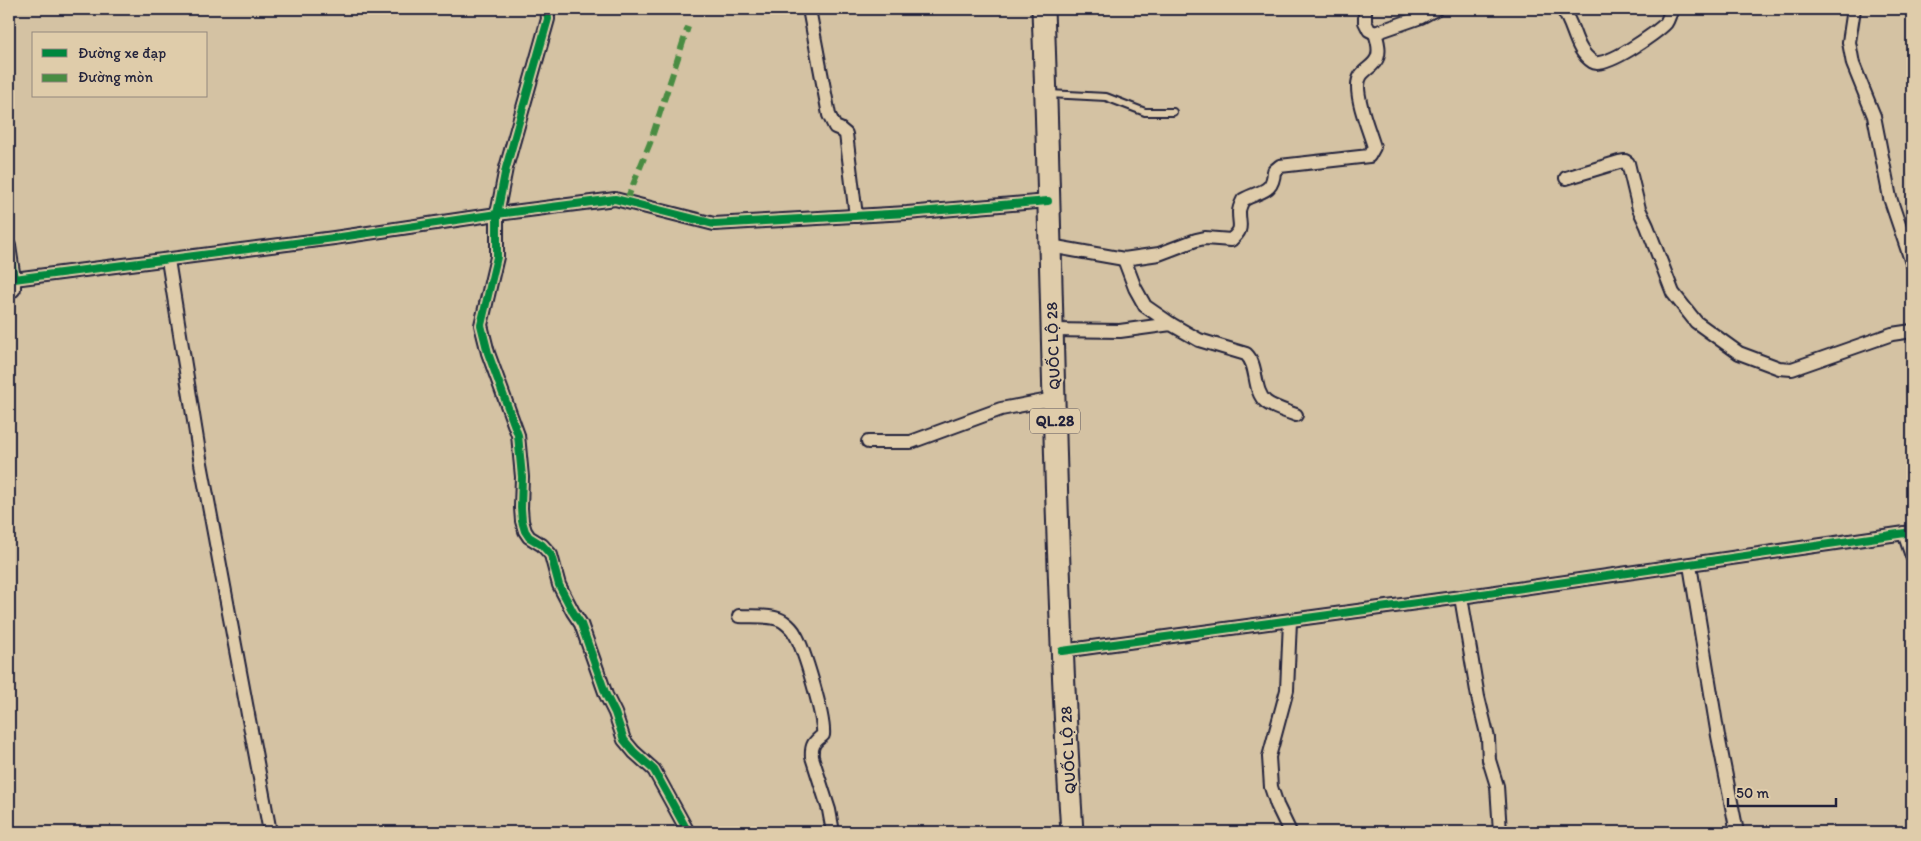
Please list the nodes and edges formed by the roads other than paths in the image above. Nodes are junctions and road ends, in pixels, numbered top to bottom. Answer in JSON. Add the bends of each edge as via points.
{"nodes":[{"id":1,"x":547,"y":9,"type":"edge"},
{"id":2,"x":809,"y":9,"type":"edge"},
{"id":3,"x":1043,"y":9,"type":"edge"},
{"id":4,"x":1365,"y":9,"type":"edge"},
{"id":5,"x":1436,"y":9,"type":"edge"},
{"id":6,"x":1562,"y":9,"type":"edge"},
{"id":7,"x":1673,"y":9,"type":"edge"},
{"id":8,"x":1854,"y":9,"type":"edge"},
{"id":9,"x":1374,"y":33,"type":"junction"},
{"id":10,"x":1046,"y":94,"type":"junction"},
{"id":11,"x":1173,"y":112,"type":"dead end"},
{"id":12,"x":1566,"y":178,"type":"dead end"},
{"id":13,"x":1048,"y":201,"type":"junction"},
{"id":14,"x":497,"y":214,"type":"junction"},
{"id":15,"x":856,"y":216,"type":"junction"},
{"id":16,"x":9,"y":246,"type":"edge"},
{"id":17,"x":1050,"y":246,"type":"junction"},
{"id":18,"x":1124,"y":259,"type":"junction"},
{"id":19,"x":168,"y":260,"type":"junction"},
{"id":20,"x":1912,"y":263,"type":"edge"},
{"id":21,"x":12,"y":279,"type":"edge"},
{"id":22,"x":9,"y":294,"type":"edge"},
{"id":23,"x":1171,"y":324,"type":"junction"},
{"id":24,"x":1052,"y":330,"type":"junction"},
{"id":25,"x":1912,"y":331,"type":"edge"},
{"id":26,"x":1054,"y":398,"type":"junction"},
{"id":27,"x":1296,"y":415,"type":"dead end"},
{"id":28,"x":868,"y":442,"type":"dead end"},
{"id":29,"x":1908,"y":532,"type":"edge"},
{"id":30,"x":1912,"y":556,"type":"edge"},
{"id":31,"x":1690,"y":565,"type":"junction"},
{"id":32,"x":1460,"y":598,"type":"junction"},
{"id":33,"x":739,"y":616,"type":"dead end"},
{"id":34,"x":1290,"y":621,"type":"junction"},
{"id":35,"x":1062,"y":651,"type":"junction"},
{"id":36,"x":270,"y":832,"type":"edge"},
{"id":37,"x":688,"y":832,"type":"edge"},
{"id":38,"x":833,"y":832,"type":"edge"},
{"id":39,"x":1072,"y":832,"type":"edge"},
{"id":40,"x":1290,"y":832,"type":"edge"},
{"id":41,"x":1500,"y":832,"type":"edge"},
{"id":42,"x":1737,"y":832,"type":"edge"}],
"edges":[{"from":1,"to":14,"type":"street","via":[[548,19],[506,168]]},
{"from":2,"to":15,"type":"street","via":[[829,115],[835,127],[846,134]]},
{"from":3,"to":10,"type":"highway","name":"QUỐC LỘ 28","number":"QL.28"},
{"from":4,"to":9,"type":"street","via":[[1365,22]]},
{"from":5,"to":9,"type":"street","via":[[1422,18]]},
{"from":6,"to":7,"type":"street","via":[[1584,53],[1593,63],[1602,64],[1626,52],[1667,22]]},
{"from":8,"to":20,"type":"street","via":[[1849,42],[1853,64],[1874,116],[1890,198]]},
{"from":9,"to":18,"type":"street","via":[[1379,44],[1379,56],[1361,75],[1357,86],[1374,147],[1369,156],[1280,166],[1274,171],[1274,182],[1267,191],[1243,200],[1239,212],[1241,226],[1231,240],[1205,238],[1159,254]]},
{"from":10,"to":11,"type":"lane","via":[[1106,97],[1145,112]]},
{"from":10,"to":13,"type":"highway","name":"QUỐC LỘ 28","number":"QL.28"},
{"from":12,"to":25,"type":"street","via":[[1619,162],[1628,163],[1639,209],[1674,293],[1696,322],[1739,353],[1786,370],[1892,334]]},
{"from":13,"to":15,"type":"street"},
{"from":13,"to":17,"type":"highway","name":"QUỐC LỘ 28","number":"QL.28"},
{"from":14,"to":15,"type":"street","via":[[615,199],[714,224]]},
{"from":14,"to":19,"type":"street"},
{"from":14,"to":37,"type":"street","via":[[497,257],[481,325],[518,435],[522,521],[529,537],[551,555],[560,585],[582,624],[624,740],[654,770]]},
{"from":16,"to":21,"type":"street"},
{"from":17,"to":18,"type":"street"},
{"from":17,"to":24,"type":"highway","name":"QUỐC LỘ 28","number":"QL.28"},
{"from":18,"to":23,"type":"street","via":[[1145,306]]},
{"from":19,"to":21,"type":"street"},
{"from":19,"to":36,"type":"street","via":[[200,458]]},
{"from":21,"to":22,"type":"street","via":[[14,289]]},
{"from":23,"to":24,"type":"street","via":[[1120,331]]},
{"from":23,"to":27,"type":"street","via":[[1199,340],[1246,354],[1264,400]]},
{"from":24,"to":26,"type":"highway","name":"QUỐC LỘ 28","number":"QL.28"},
{"from":26,"to":28,"type":"street","via":[[1001,408],[911,442]]},
{"from":26,"to":35,"type":"highway","name":"QUỐC LỘ 28","number":"QL.28"},
{"from":29,"to":30,"type":"street"},
{"from":29,"to":31,"type":"street"},
{"from":31,"to":32,"type":"street"},
{"from":31,"to":42,"type":"street"},
{"from":32,"to":34,"type":"street"},
{"from":32,"to":41,"type":"street","via":[[1488,738],[1489,760],[1497,786]]},
{"from":33,"to":38,"type":"street","via":[[777,618],[795,634],[822,721],[822,735],[813,743],[812,756]]},
{"from":34,"to":35,"type":"street"},
{"from":34,"to":40,"type":"street","via":[[1288,690],[1269,757],[1271,787]]},
{"from":35,"to":39,"type":"highway","name":"QUỐC LỘ 28","number":"QL.28"}]}
